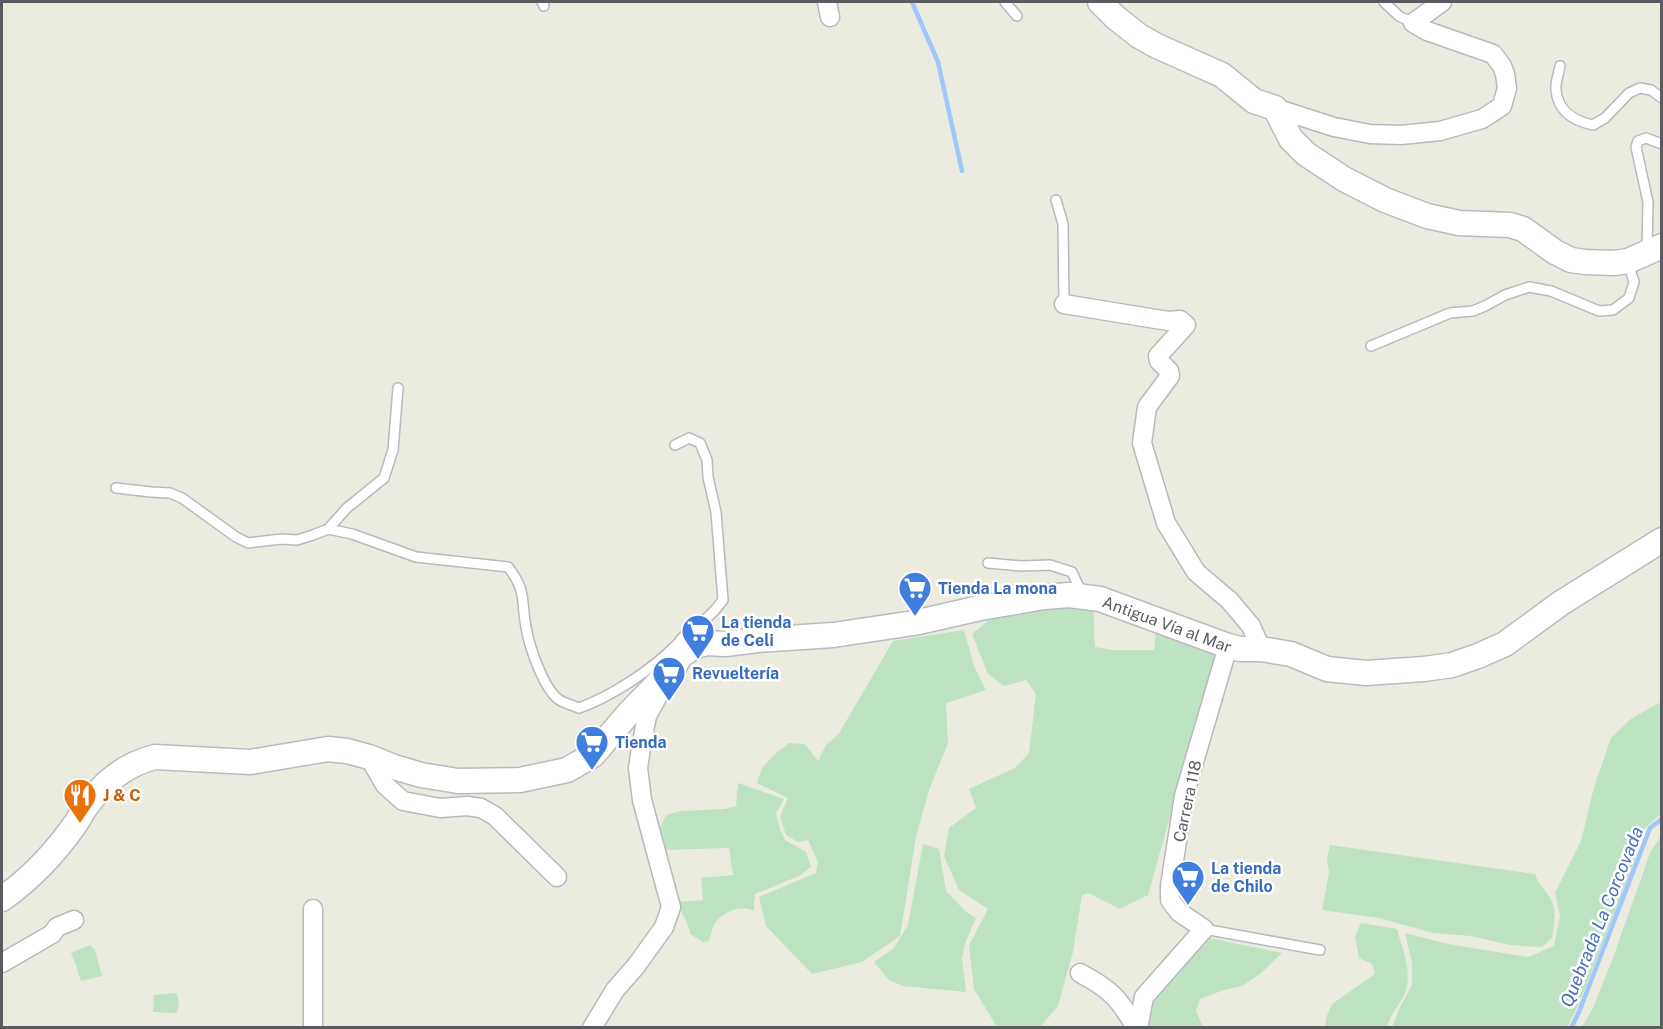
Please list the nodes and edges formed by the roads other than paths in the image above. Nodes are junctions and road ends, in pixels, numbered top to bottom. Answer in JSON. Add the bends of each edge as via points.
{"nodes":[{"id":1,"x":1005,"y":2,"type":"edge"},
{"id":2,"x":1100,"y":2,"type":"edge"},
{"id":3,"x":1384,"y":2,"type":"edge"},
{"id":4,"x":1442,"y":2,"type":"edge"},
{"id":5,"x":1017,"y":16,"type":"dead end"},
{"id":6,"x":1413,"y":23,"type":"junction"},
{"id":7,"x":1560,"y":66,"type":"dead end"},
{"id":8,"x":1662,"y":98,"type":"edge"},
{"id":9,"x":1275,"y":108,"type":"junction"},
{"id":10,"x":1662,"y":144,"type":"edge"},
{"id":11,"x":1056,"y":200,"type":"dead end"},
{"id":12,"x":1645,"y":253,"type":"edge"},
{"id":13,"x":1064,"y":304,"type":"joint"},
{"id":14,"x":1371,"y":346,"type":"dead end"},
{"id":15,"x":398,"y":388,"type":"dead end"},
{"id":16,"x":675,"y":445,"type":"dead end"},
{"id":17,"x":116,"y":488,"type":"dead end"},
{"id":18,"x":328,"y":529,"type":"junction"},
{"id":19,"x":1662,"y":540,"type":"edge"},
{"id":20,"x":988,"y":563,"type":"dead end"},
{"id":21,"x":1083,"y":596,"type":"junction"},
{"id":22,"x":1228,"y":646,"type":"junction"},
{"id":23,"x":1261,"y":649,"type":"junction"},
{"id":24,"x":675,"y":656,"type":"junction"},
{"id":25,"x":369,"y":757,"type":"junction"},
{"id":26,"x":557,"y":877,"type":"dead end"},
{"id":27,"x":2,"y":899,"type":"edge"},
{"id":28,"x":313,"y":909,"type":"dead end"},
{"id":29,"x":74,"y":920,"type":"dead end"},
{"id":30,"x":1204,"y":929,"type":"junction"},
{"id":31,"x":1320,"y":950,"type":"dead end"},
{"id":32,"x":2,"y":963,"type":"edge"},
{"id":33,"x":1080,"y":972,"type":"dead end"},
{"id":34,"x":313,"y":1028,"type":"edge"},
{"id":35,"x":592,"y":1028,"type":"edge"},
{"id":36,"x":1137,"y":1028,"type":"edge"}],
"edges":[{"from":1,"to":5,"type":"lane"},
{"from":2,"to":9,"type":"main road","via":[[1148,41],[1222,75],[1254,101]]},
{"from":3,"to":6,"type":"lane"},
{"from":4,"to":6,"type":"street"},
{"from":6,"to":9,"type":"street","via":[[1493,54],[1502,66],[1508,88],[1502,106],[1482,119],[1440,131],[1401,135],[1334,127]]},
{"from":7,"to":8,"type":"lane","via":[[1556,91],[1562,108],[1576,121],[1593,125],[1640,88]]},
{"from":9,"to":12,"type":"main road","via":[[1291,138],[1306,154],[1344,180],[1385,200],[1426,216],[1459,223],[1523,229],[1571,260],[1614,263]]},
{"from":10,"to":12,"type":"lane","via":[[1646,138],[1638,141],[1636,147],[1648,202]]},
{"from":11,"to":13,"type":"lane","via":[[1063,224]]},
{"from":12,"to":14,"type":"lane","via":[[1629,298],[1613,310],[1599,311],[1551,291],[1529,287],[1473,311],[1450,313]]},
{"from":13,"to":23,"type":"street","via":[[1180,320],[1186,325],[1158,356],[1170,376],[1147,407],[1142,443],[1166,523],[1196,572],[1230,601],[1251,626]]},
{"from":15,"to":18,"type":"lane","via":[[393,450],[384,478]]},
{"from":16,"to":24,"type":"lane","via":[[689,438],[700,443],[707,460],[716,512],[723,600]]},
{"from":17,"to":18,"type":"lane","via":[[170,493],[249,543],[297,540]]},
{"from":18,"to":24,"type":"lane","via":[[416,557],[508,567],[518,579],[526,628],[540,674],[558,699],[579,708],[599,701],[662,660]]},
{"from":19,"to":23,"type":"main road","name":"Antigua Vía al Mar","via":[[1561,603],[1505,644],[1452,665],[1366,673],[1327,669],[1291,654]]},
{"from":20,"to":21,"type":"lane","via":[[1050,565],[1071,572]]},
{"from":21,"to":22,"type":"main road","name":"Antigua Vía al Mar"},
{"from":21,"to":24,"type":"main road","name":"Antigua Vía al Mar","via":[[1044,597],[833,635],[707,643]]},
{"from":22,"to":23,"type":"main road","name":"Antigua Vía al Mar"},
{"from":22,"to":30,"type":"street","name":"Carrera 118","via":[[1184,796],[1170,886],[1170,900],[1179,912]]},
{"from":24,"to":25,"type":"main road","name":"Antigua Vía al Mar","via":[[593,755],[567,770],[520,780],[459,781],[421,775]]},
{"from":24,"to":35,"type":"street","via":[[647,716],[638,768],[642,800],[671,907],[664,927],[615,990]]},
{"from":25,"to":26,"type":"street","via":[[385,785],[403,801],[440,808],[481,808],[495,816]]},
{"from":25,"to":27,"type":"main road","name":"Antigua Vía al Mar","via":[[328,749],[250,762],[165,757],[140,761],[102,787],[43,863]]},
{"from":28,"to":34,"type":"street"},
{"from":29,"to":32,"type":"street"},
{"from":30,"to":31,"type":"lane"},
{"from":30,"to":36,"type":"street","via":[[1144,997]]},
{"from":33,"to":36,"type":"street","via":[[1108,990]]}]}
